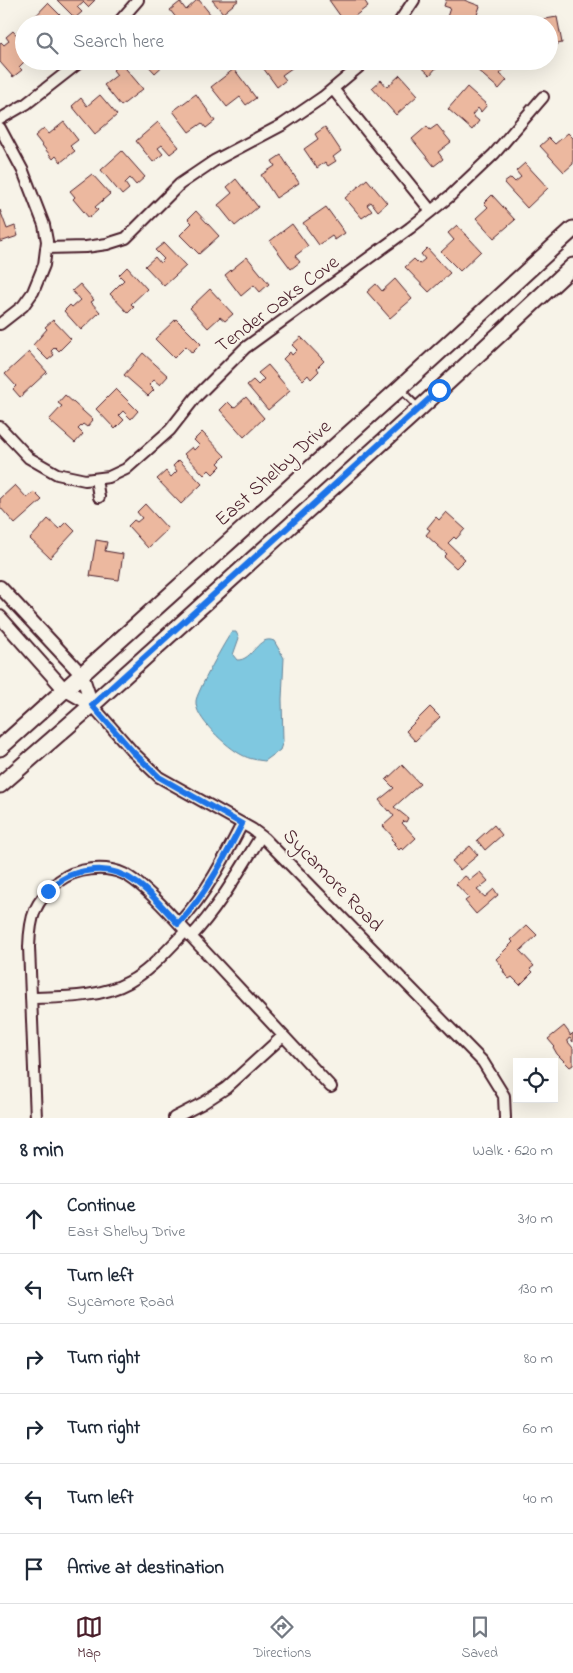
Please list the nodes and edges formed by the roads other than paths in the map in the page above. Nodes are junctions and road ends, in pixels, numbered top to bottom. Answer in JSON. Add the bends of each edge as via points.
{"nodes":[{"id":1,"x":138,"y":0,"type":"edge"},
{"id":2,"x":414,"y":0,"type":"edge"},
{"id":3,"x":125,"y":15,"type":"edge"},
{"id":4,"x":404,"y":15,"type":"edge"},
{"id":5,"x":69,"y":70,"type":"edge"},
{"id":6,"x":355,"y":70,"type":"edge"},
{"id":7,"x":333,"y":89,"type":"junction"},
{"id":8,"x":543,"y":97,"type":"dead end"},
{"id":9,"x":0,"y":119,"type":"edge"},
{"id":10,"x":0,"y":128,"type":"edge"},
{"id":11,"x":431,"y":211,"type":"junction"},
{"id":12,"x":573,"y":229,"type":"edge"},
{"id":13,"x":46,"y":248,"type":"junction"},
{"id":14,"x":573,"y":266,"type":"edge"},
{"id":15,"x":0,"y":324,"type":"edge"},
{"id":16,"x":400,"y":388,"type":"junction"},
{"id":17,"x":419,"y":409,"type":"junction"},
{"id":18,"x":0,"y":427,"type":"edge"},
{"id":19,"x":96,"y":479,"type":"junction"},
{"id":20,"x":99,"y":497,"type":"dead end"},
{"id":21,"x":0,"y":587,"type":"edge"},
{"id":22,"x":0,"y":616,"type":"edge"},
{"id":23,"x":82,"y":675,"type":"junction"},
{"id":24,"x":64,"y":689,"type":"junction"},
{"id":25,"x":92,"y":705,"type":"junction"},
{"id":26,"x":0,"y":748,"type":"edge"},
{"id":27,"x":0,"y":784,"type":"edge"},
{"id":28,"x":242,"y":824,"type":"junction"},
{"id":29,"x":261,"y":836,"type":"junction"},
{"id":30,"x":185,"y":930,"type":"junction"},
{"id":31,"x":31,"y":998,"type":"junction"},
{"id":32,"x":283,"y":1036,"type":"junction"},
{"id":33,"x":331,"y":1087,"type":"dead end"},
{"id":34,"x":36,"y":1118,"type":"edge"},
{"id":35,"x":174,"y":1118,"type":"edge"},
{"id":36,"x":505,"y":1118,"type":"edge"}],
"edges":[{"from":1,"to":3,"type":"street"},
{"from":2,"to":4,"type":"street"},
{"from":5,"to":9,"type":"street","via":[[26,104]]},
{"from":6,"to":7,"type":"street"},
{"from":7,"to":11,"type":"street"},
{"from":7,"to":13,"type":"street","via":[[282,125],[214,161],[180,184],[126,238],[86,247]]},
{"from":8,"to":11,"type":"street","name":"Tender Oaks Cove","via":[[494,154]]},
{"from":10,"to":13,"type":"street","via":[[23,172],[44,225]]},
{"from":11,"to":19,"type":"street","name":"Tender Oaks Cove","via":[[245,348],[195,398],[170,430],[126,469]]},
{"from":12,"to":16,"type":"main road","name":"East Shelby Drive"},
{"from":13,"to":15,"type":"street","via":[[44,265],[34,292],[23,306]]},
{"from":14,"to":17,"type":"main road"},
{"from":16,"to":17,"type":"lane"},
{"from":16,"to":23,"type":"main road","name":"East Shelby Drive"},
{"from":17,"to":25,"type":"main road"},
{"from":18,"to":19,"type":"street","name":"Tender Oaks Cove","via":[[29,458],[57,474]]},
{"from":19,"to":20,"type":"street"},
{"from":21,"to":23,"type":"street","name":"Sycamore Road"},
{"from":22,"to":24,"type":"street","name":"Sycamore Road"},
{"from":23,"to":24,"type":"main road","name":"East Shelby Drive"},
{"from":23,"to":25,"type":"street","name":"Sycamore Road"},
{"from":24,"to":25,"type":"street","name":"Sycamore Road"},
{"from":24,"to":26,"type":"main road","name":"East Shelby Drive"},
{"from":25,"to":27,"type":"main road"},
{"from":25,"to":28,"type":"street","name":"Sycamore Road","via":[[159,777]]},
{"from":28,"to":29,"type":"street","name":"Sycamore Road"},
{"from":28,"to":30,"type":"street","via":[[194,906]]},
{"from":29,"to":30,"type":"street","via":[[205,921]]},
{"from":29,"to":36,"type":"street","name":"Sycamore Road","via":[[482,1062],[504,1096]]},
{"from":30,"to":31,"type":"street","via":[[159,958],[128,982],[86,995]]},
{"from":30,"to":31,"type":"street","via":[[135,881],[123,874],[104,869],[80,871],[48,891],[35,909],[30,924]]},
{"from":30,"to":32,"type":"street"},
{"from":31,"to":34,"type":"street"},
{"from":32,"to":33,"type":"street"},
{"from":32,"to":35,"type":"street","via":[[226,1088]]}]}
